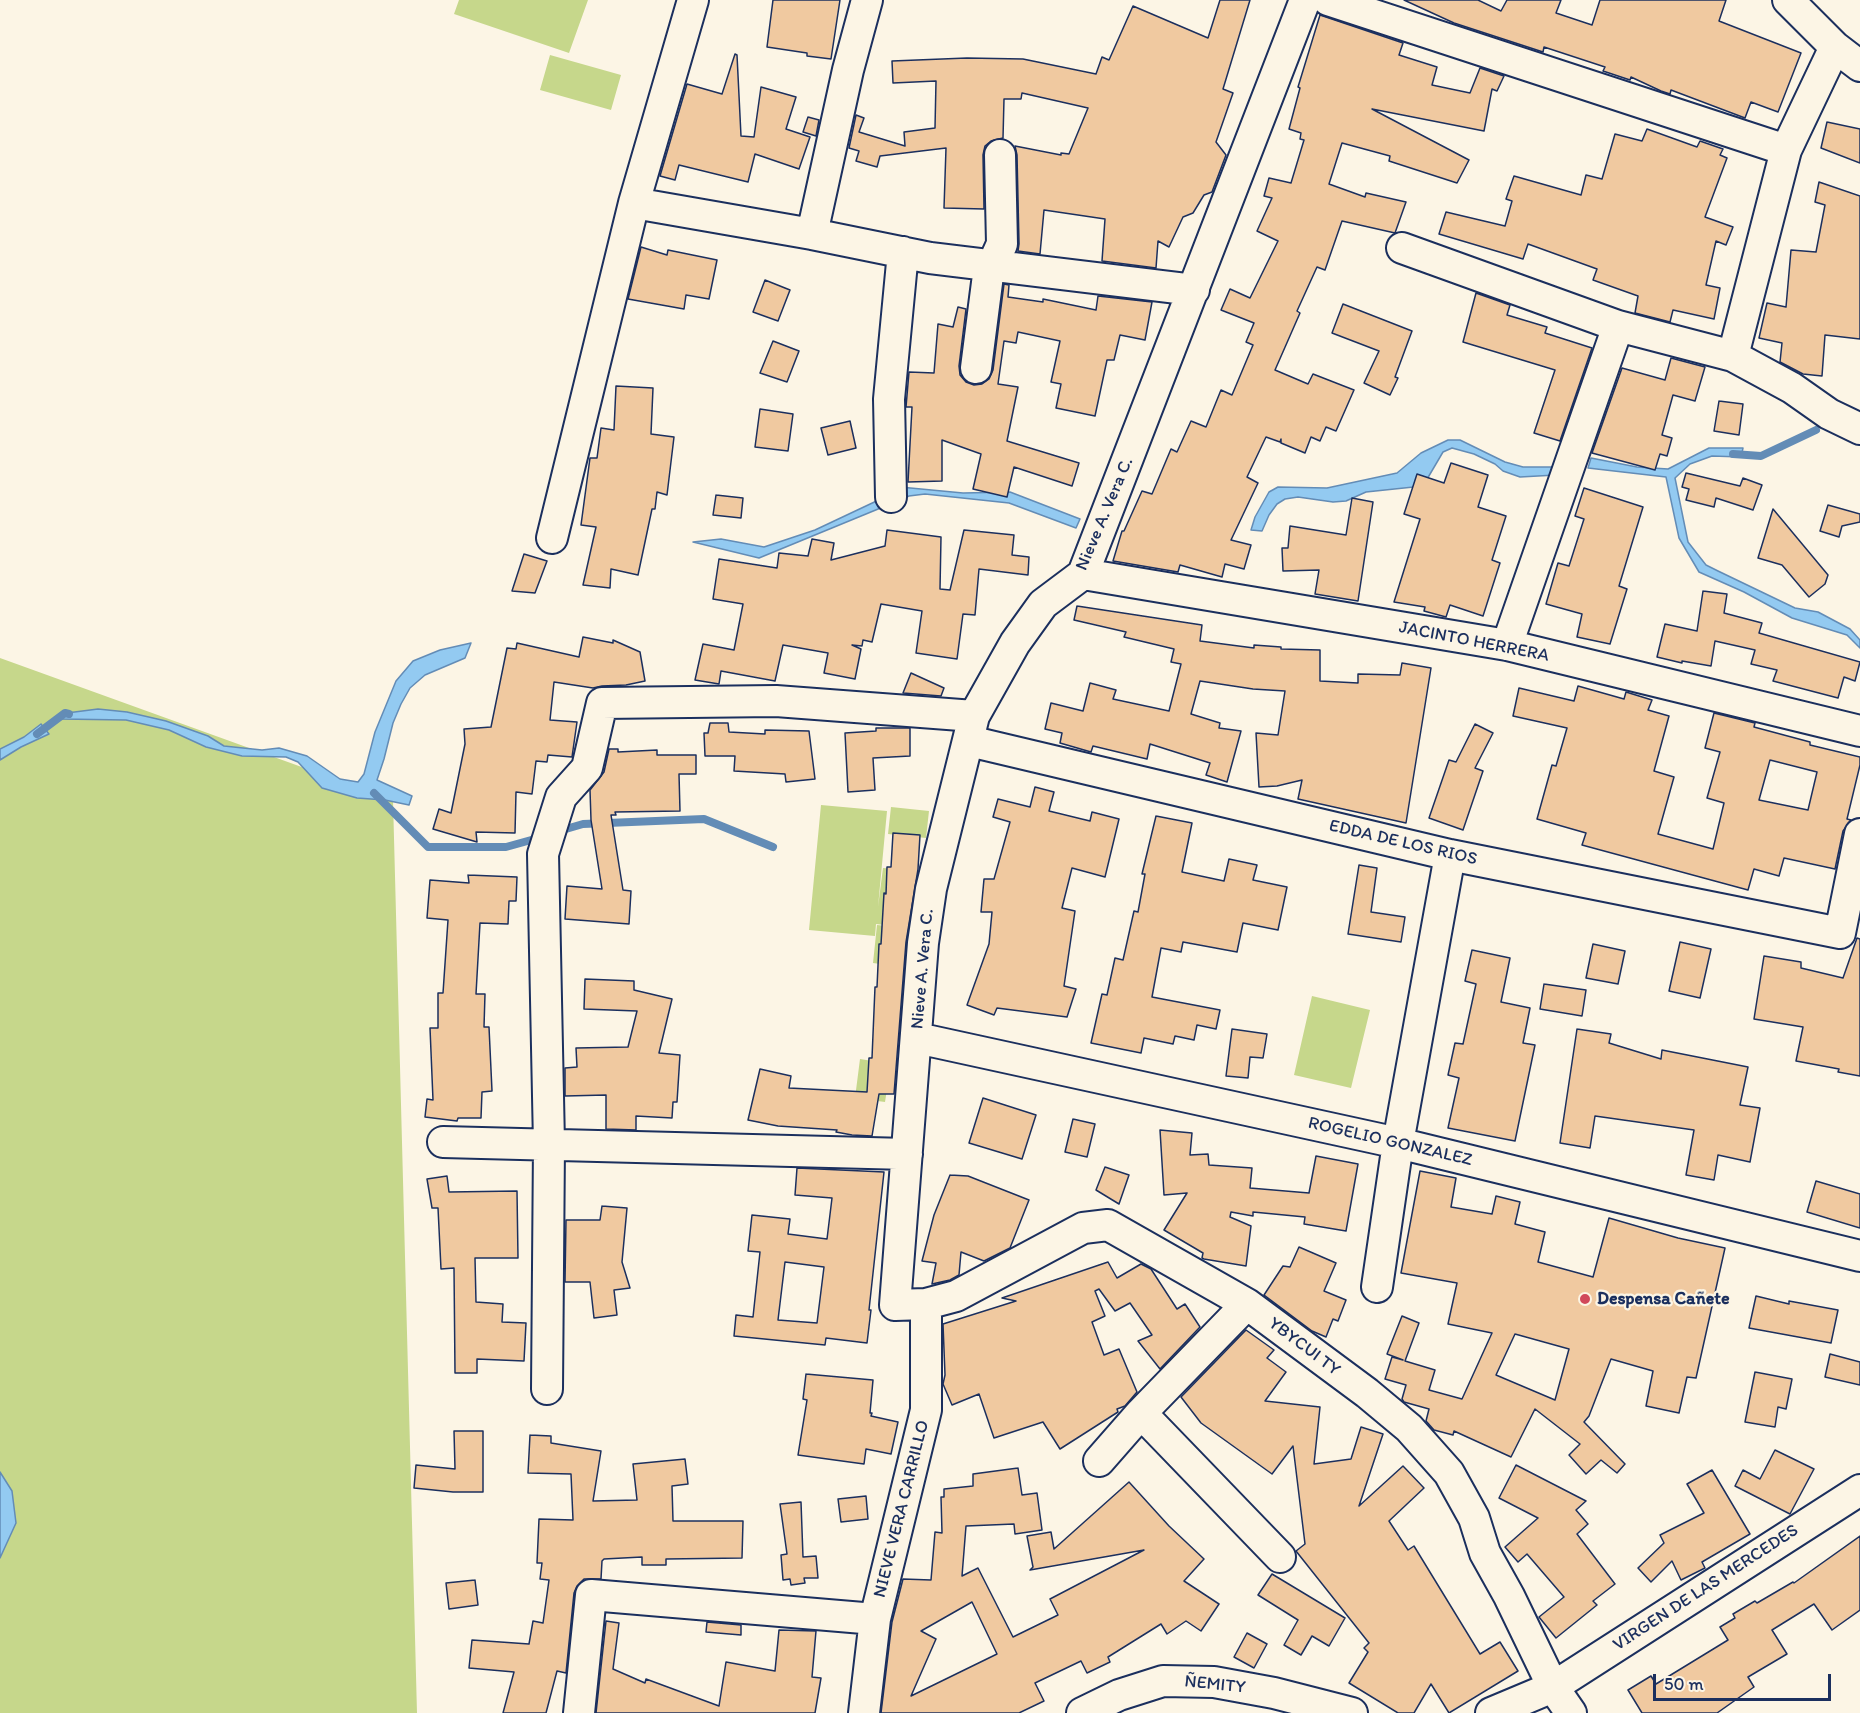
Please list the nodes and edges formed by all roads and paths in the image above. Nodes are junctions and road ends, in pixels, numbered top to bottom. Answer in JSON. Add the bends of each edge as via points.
{"nodes":[{"id":1,"x":693,"y":0,"type":"edge"},
{"id":2,"x":867,"y":0,"type":"edge"},
{"id":3,"x":1305,"y":0,"type":"edge"},
{"id":4,"x":1328,"y":0,"type":"edge"},
{"id":5,"x":1788,"y":0,"type":"edge"},
{"id":6,"x":1835,"y":47,"type":"junction"},
{"id":7,"x":1860,"y":66,"type":"edge"},
{"id":8,"x":1786,"y":150,"type":"junction"},
{"id":9,"x":1000,"y":155,"type":"dead end"},
{"id":10,"x":634,"y":203,"type":"junction"},
{"id":11,"x":812,"y":234,"type":"junction"},
{"id":12,"x":1402,"y":248,"type":"dead end"},
{"id":13,"x":903,"y":252,"type":"junction"},
{"id":14,"x":991,"y":265,"type":"junction"},
{"id":15,"x":1194,"y":291,"type":"junction"},
{"id":16,"x":1618,"y":326,"type":"junction"},
{"id":17,"x":1733,"y":356,"type":"junction"},
{"id":18,"x":976,"y":368,"type":"dead end"},
{"id":19,"x":1860,"y":429,"type":"edge"},
{"id":20,"x":891,"y":498,"type":"dead end"},
{"id":21,"x":552,"y":538,"type":"dead end"},
{"id":22,"x":1083,"y":574,"type":"junction"},
{"id":23,"x":1507,"y":645,"type":"junction"},
{"id":24,"x":971,"y":729,"type":"junction"},
{"id":25,"x":1860,"y":731,"type":"edge"},
{"id":26,"x":1860,"y":834,"type":"edge"},
{"id":27,"x":1450,"y":855,"type":"junction"},
{"id":28,"x":917,"y":1038,"type":"junction"},
{"id":29,"x":443,"y":1142,"type":"dead end"},
{"id":30,"x":1398,"y":1143,"type":"junction"},
{"id":31,"x":549,"y":1144,"type":"junction"},
{"id":32,"x":907,"y":1154,"type":"junction"},
{"id":33,"x":1860,"y":1256,"type":"edge"},
{"id":34,"x":1377,"y":1287,"type":"dead end"},
{"id":35,"x":927,"y":1304,"type":"junction"},
{"id":36,"x":1247,"y":1304,"type":"junction"},
{"id":37,"x":895,"y":1305,"type":"joint"},
{"id":38,"x":547,"y":1389,"type":"dead end"},
{"id":39,"x":1141,"y":1413,"type":"junction"},
{"id":40,"x":1099,"y":1461,"type":"dead end"},
{"id":41,"x":1860,"y":1490,"type":"edge"},
{"id":42,"x":1280,"y":1557,"type":"dead end"},
{"id":43,"x":874,"y":1619,"type":"junction"},
{"id":44,"x":1552,"y":1687,"type":"junction"},
{"id":45,"x":579,"y":1713,"type":"edge"},
{"id":46,"x":864,"y":1713,"type":"edge"},
{"id":47,"x":1082,"y":1713,"type":"edge"},
{"id":48,"x":1352,"y":1713,"type":"edge"},
{"id":49,"x":1491,"y":1713,"type":"edge"},
{"id":50,"x":1571,"y":1713,"type":"edge"}],
"edges":[{"from":1,"to":10,"type":"street"},
{"from":2,"to":11,"type":"street"},
{"from":3,"to":15,"type":"street","name":"Nieve A. Vera C."},
{"from":4,"to":8,"type":"street"},
{"from":5,"to":6,"type":"street"},
{"from":6,"to":7,"type":"street"},
{"from":6,"to":8,"type":"street"},
{"from":8,"to":17,"type":"street"},
{"from":9,"to":14,"type":"street","via":[[1002,244]]},
{"from":10,"to":11,"type":"street"},
{"from":10,"to":21,"type":"street"},
{"from":11,"to":13,"type":"street"},
{"from":12,"to":16,"type":"street"},
{"from":13,"to":14,"type":"street"},
{"from":13,"to":20,"type":"street","via":[[889,399]]},
{"from":14,"to":15,"type":"street"},
{"from":14,"to":18,"type":"street"},
{"from":15,"to":22,"type":"street","name":"Nieve A. Vera C."},
{"from":16,"to":17,"type":"street"},
{"from":16,"to":23,"type":"street"},
{"from":17,"to":19,"type":"street"},
{"from":22,"to":23,"type":"street","name":"JACINTO HERRERA"},
{"from":22,"to":24,"type":"street","name":"Nieve A. Vera C.","via":[[1043,604],[1016,643]]},
{"from":23,"to":25,"type":"street","name":"JACINTO HERRERA"},
{"from":24,"to":27,"type":"street","name":"EDDA DE LOS RIOS"},
{"from":24,"to":28,"type":"street","name":"Nieve A. Vera C.","via":[[931,889]]},
{"from":24,"to":31,"type":"street","name":"EDDA DE LOS RIOS","via":[[776,701],[602,703],[588,768],[561,796],[543,854]]},
{"from":26,"to":27,"type":"street","name":"EDDA DE LOS RIOS","via":[[1840,933]]},
{"from":27,"to":30,"type":"street"},
{"from":28,"to":30,"type":"street","name":"ROGELIO GONZALEZ"},
{"from":28,"to":32,"type":"street","name":"Nieve A. Vera C."},
{"from":29,"to":31,"type":"street"},
{"from":30,"to":33,"type":"street","name":"ROGELIO GONZALEZ"},
{"from":30,"to":34,"type":"street"},
{"from":31,"to":32,"type":"street"},
{"from":31,"to":38,"type":"street"},
{"from":32,"to":37,"type":"street","name":"Nieve A. Vera C."},
{"from":35,"to":36,"type":"street","name":"YBYCUI TY","via":[[956,1296],[1083,1228],[1108,1225]]},
{"from":35,"to":37,"type":"street","name":"YBYCUI TY"},
{"from":35,"to":43,"type":"street","name":"NIEVE VERA CARRILLO","via":[[926,1410]]},
{"from":36,"to":39,"type":"street"},
{"from":36,"to":44,"type":"street","name":"YBYCUI TY","via":[[1401,1421],[1449,1473],[1474,1518],[1485,1553]]},
{"from":39,"to":40,"type":"street"},
{"from":39,"to":42,"type":"street"},
{"from":41,"to":44,"type":"street","name":"VIRGEN DE LAS MERCEDES"},
{"from":43,"to":45,"type":"street","via":[[591,1595]]},
{"from":43,"to":46,"type":"street","name":"NIEVE VERA CARRILLO"},
{"from":44,"to":49,"type":"street","name":"VIRGEN DE LAS MERCEDES"},
{"from":44,"to":50,"type":"street","name":"YBYCUI TY"},
{"from":47,"to":48,"type":"street","name":"ÑEMITY","via":[[1119,1695],[1163,1681],[1214,1682]]}]}
